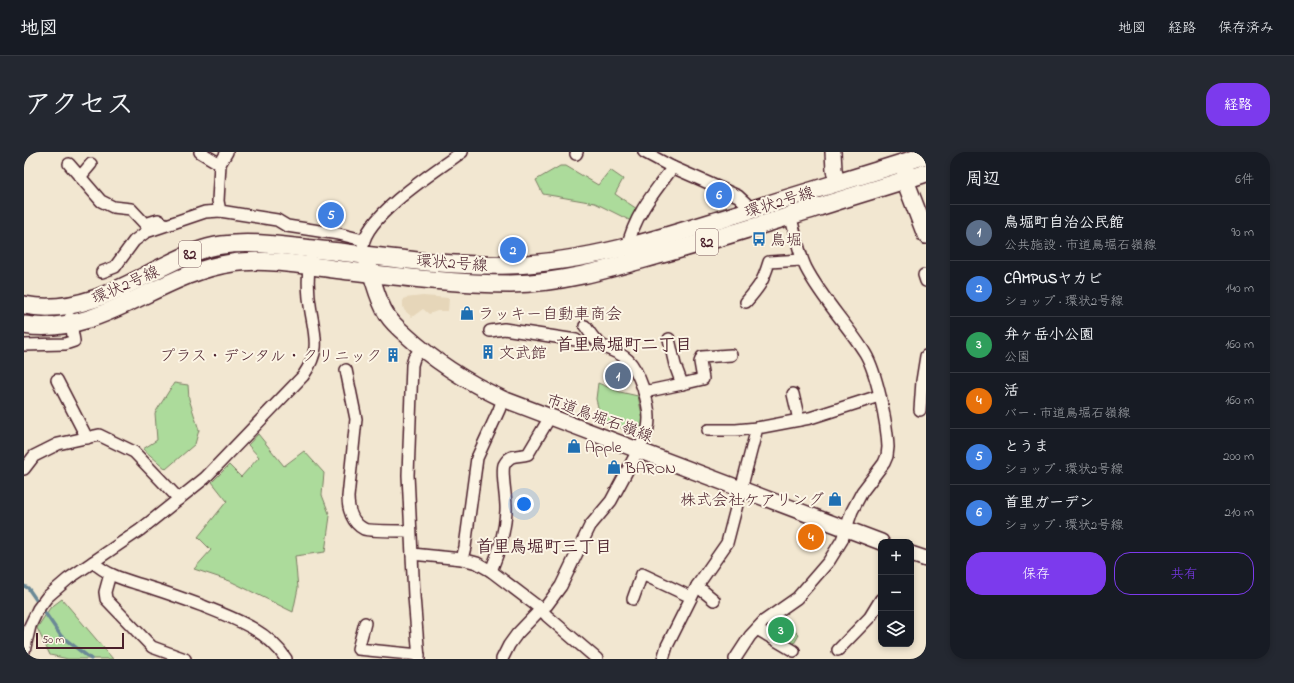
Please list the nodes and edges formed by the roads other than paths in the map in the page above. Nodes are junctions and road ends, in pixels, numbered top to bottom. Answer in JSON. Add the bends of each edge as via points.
{"nodes":[{"id":1,"x":200,"y":152,"type":"edge"},
{"id":2,"x":227,"y":152,"type":"edge"},
{"id":3,"x":462,"y":152,"type":"edge"},
{"id":4,"x":644,"y":152,"type":"edge"},
{"id":5,"x":833,"y":152,"type":"edge"},
{"id":6,"x":926,"y":154,"type":"edge"},
{"id":7,"x":906,"y":157,"type":"edge"},
{"id":8,"x":69,"y":164,"type":"dead end"},
{"id":9,"x":91,"y":164,"type":"dead end"},
{"id":10,"x":220,"y":164,"type":"junction"},
{"id":11,"x":672,"y":167,"type":"junction"},
{"id":12,"x":926,"y":174,"type":"edge"},
{"id":13,"x":80,"y":177,"type":"junction"},
{"id":14,"x":905,"y":180,"type":"junction"},
{"id":15,"x":837,"y":182,"type":"junction"},
{"id":16,"x":752,"y":209,"type":"junction"},
{"id":17,"x":220,"y":211,"type":"junction"},
{"id":18,"x":790,"y":216,"type":"junction"},
{"id":19,"x":166,"y":225,"type":"junction"},
{"id":20,"x":926,"y":235,"type":"edge"},
{"id":21,"x":364,"y":247,"type":"junction"},
{"id":22,"x":627,"y":248,"type":"junction"},
{"id":23,"x":311,"y":249,"type":"junction"},
{"id":24,"x":802,"y":260,"type":"junction"},
{"id":25,"x":309,"y":266,"type":"junction"},
{"id":26,"x":102,"y":272,"type":"dead end"},
{"id":27,"x":371,"y":273,"type":"junction"},
{"id":28,"x":926,"y":275,"type":"edge"},
{"id":29,"x":926,"y":281,"type":"edge"},
{"id":30,"x":746,"y":302,"type":"dead end"},
{"id":31,"x":24,"y":305,"type":"edge"},
{"id":32,"x":68,"y":306,"type":"junction"},
{"id":33,"x":70,"y":324,"type":"junction"},
{"id":34,"x":24,"y":325,"type":"edge"},
{"id":35,"x":585,"y":326,"type":"dead end"},
{"id":36,"x":490,"y":331,"type":"dead end"},
{"id":37,"x":669,"y":339,"type":"dead end"},
{"id":38,"x":576,"y":340,"type":"dead end"},
{"id":39,"x":24,"y":345,"type":"edge"},
{"id":40,"x":421,"y":349,"type":"junction"},
{"id":41,"x":731,"y":355,"type":"dead end"},
{"id":42,"x":926,"y":356,"type":"edge"},
{"id":43,"x":346,"y":370,"type":"dead end"},
{"id":44,"x":57,"y":380,"type":"dead end"},
{"id":45,"x":682,"y":384,"type":"junction"},
{"id":46,"x":644,"y":392,"type":"junction"},
{"id":47,"x":793,"y":394,"type":"dead end"},
{"id":48,"x":879,"y":396,"type":"junction"},
{"id":49,"x":503,"y":399,"type":"junction"},
{"id":50,"x":920,"y":410,"type":"dead end"},
{"id":51,"x":550,"y":417,"type":"junction"},
{"id":52,"x":799,"y":420,"type":"junction"},
{"id":53,"x":757,"y":428,"type":"junction"},
{"id":54,"x":708,"y":430,"type":"dead end"},
{"id":55,"x":87,"y":438,"type":"junction"},
{"id":56,"x":639,"y":450,"type":"junction"},
{"id":57,"x":24,"y":469,"type":"edge"},
{"id":58,"x":741,"y":490,"type":"junction"},
{"id":59,"x":179,"y":499,"type":"junction"},
{"id":60,"x":846,"y":529,"type":"junction"},
{"id":61,"x":410,"y":531,"type":"junction"},
{"id":62,"x":878,"y":541,"type":"edge"},
{"id":63,"x":412,"y":554,"type":"junction"},
{"id":64,"x":914,"y":555,"type":"edge"},
{"id":65,"x":462,"y":559,"type":"junction"},
{"id":66,"x":926,"y":560,"type":"edge"},
{"id":67,"x":93,"y":562,"type":"junction"},
{"id":68,"x":491,"y":571,"type":"junction"},
{"id":69,"x":110,"y":574,"type":"junction"},
{"id":70,"x":697,"y":586,"type":"junction"},
{"id":71,"x":691,"y":597,"type":"junction"},
{"id":72,"x":633,"y":599,"type":"dead end"},
{"id":73,"x":714,"y":600,"type":"dead end"},
{"id":74,"x":878,"y":604,"type":"edge"},
{"id":75,"x":541,"y":608,"type":"junction"},
{"id":76,"x":366,"y":623,"type":"dead end"},
{"id":77,"x":757,"y":629,"type":"junction"},
{"id":78,"x":838,"y":650,"type":"dead end"},
{"id":79,"x":24,"y":651,"type":"edge"},
{"id":80,"x":794,"y":651,"type":"dead end"},
{"id":81,"x":419,"y":657,"type":"edge"},
{"id":82,"x":185,"y":659,"type":"edge"},
{"id":83,"x":286,"y":659,"type":"edge"},
{"id":84,"x":502,"y":659,"type":"edge"},
{"id":85,"x":597,"y":659,"type":"edge"},
{"id":86,"x":663,"y":659,"type":"edge"},
{"id":87,"x":735,"y":659,"type":"edge"}],
"edges":[{"from":1,"to":10,"type":"street"},
{"from":2,"to":10,"type":"street"},
{"from":3,"to":21,"type":"street","via":[[402,196],[371,226]]},
{"from":4,"to":11,"type":"street"},
{"from":5,"to":15,"type":"street"},
{"from":6,"to":7,"type":"main road","name":"環状2号線","number":"82"},
{"from":7,"to":12,"type":"main road"},
{"from":7,"to":14,"type":"main road"},
{"from":7,"to":15,"type":"main road","name":"環状2号線","number":"82"},
{"from":8,"to":13,"type":"street"},
{"from":9,"to":13,"type":"street"},
{"from":10,"to":17,"type":"street"},
{"from":11,"to":16,"type":"street","via":[[738,196]]},
{"from":11,"to":22,"type":"street","via":[[640,212],[631,230]]},
{"from":12,"to":14,"type":"main road","number":"82"},
{"from":13,"to":19,"type":"street","via":[[101,202],[113,207],[131,209],[145,224],[158,220]]},
{"from":14,"to":18,"type":"main road","name":"環状2号線","number":"82"},
{"from":14,"to":20,"type":"main road"},
{"from":15,"to":16,"type":"main road","name":"環状2号線","number":"82"},
{"from":16,"to":22,"type":"main road","name":"環状2号線","number":"82"},
{"from":17,"to":19,"type":"street","via":[[205,212]]},
{"from":17,"to":21,"type":"street","via":[[339,234]]},
{"from":18,"to":24,"type":"street"},
{"from":18,"to":27,"type":"main road","name":"環状2号線","number":"82","via":[[607,269],[545,281],[488,283]]},
{"from":19,"to":26,"type":"street","via":[[138,237],[115,267]]},
{"from":21,"to":22,"type":"main road","name":"環状2号線","number":"82","via":[[439,262],[507,265],[565,260]]},
{"from":21,"to":23,"type":"main road","name":"環状2号線","number":"82"},
{"from":21,"to":27,"type":"street","name":"市道鳥堀石嶺線"},
{"from":23,"to":25,"type":"street"},
{"from":23,"to":32,"type":"main road","name":"環状2号線","number":"82","via":[[250,243],[215,246],[185,256],[112,292]]},
{"from":24,"to":30,"type":"street","via":[[768,262],[764,279]]},
{"from":24,"to":48,"type":"street","via":[[826,301],[865,353],[872,368]]},
{"from":25,"to":27,"type":"main road","number":"82"},
{"from":25,"to":33,"type":"main road","name":"環状2号線","number":"82","via":[[241,262],[213,266],[175,280],[115,310]]},
{"from":25,"to":59,"type":"street","via":[[308,291],[316,341],[307,370],[205,478]]},
{"from":27,"to":40,"type":"street","name":"市道鳥堀石嶺線","via":[[386,314]]},
{"from":28,"to":29,"type":"street"},
{"from":31,"to":32,"type":"main road","name":"環状2号線","number":"82"},
{"from":32,"to":33,"type":"street"},
{"from":33,"to":34,"type":"main road","name":"環状2号線","number":"82","via":[[42,327]]},
{"from":33,"to":39,"type":"street","via":[[74,341],[65,344]]},
{"from":35,"to":46,"type":"street","via":[[599,344],[618,352],[630,362],[637,372]]},
{"from":36,"to":38,"type":"street","via":[[504,329]]},
{"from":37,"to":45,"type":"street"},
{"from":40,"to":49,"type":"street","name":"市道鳥堀石嶺線","via":[[461,378]]},
{"from":40,"to":61,"type":"street","via":[[412,365],[408,475]]},
{"from":41,"to":45,"type":"street","via":[[702,357],[700,362],[703,379]]},
{"from":42,"to":50,"type":"street"},
{"from":43,"to":61,"type":"street","via":[[356,419],[348,497],[350,514],[364,529]]},
{"from":44,"to":55,"type":"street"},
{"from":45,"to":46,"type":"street"},
{"from":46,"to":56,"type":"street","via":[[649,423],[646,437]]},
{"from":47,"to":52,"type":"street"},
{"from":48,"to":52,"type":"street"},
{"from":48,"to":60,"type":"street","via":[[887,438],[887,456],[859,498]]},
{"from":49,"to":51,"type":"street","name":"市道鳥堀石嶺線"},
{"from":49,"to":65,"type":"street","via":[[477,458]]},
{"from":51,"to":56,"type":"street","name":"市道鳥堀石嶺線"},
{"from":51,"to":68,"type":"street","via":[[528,454],[515,455],[504,466],[506,511],[500,550]]},
{"from":52,"to":53,"type":"street"},
{"from":53,"to":54,"type":"street"},
{"from":53,"to":58,"type":"street"},
{"from":55,"to":57,"type":"street","via":[[58,444],[34,456]]},
{"from":55,"to":59,"type":"street","via":[[99,434],[134,452]]},
{"from":56,"to":58,"type":"street","name":"市道鳥堀石嶺線"},
{"from":56,"to":75,"type":"street","via":[[611,501],[590,526],[561,586],[548,605]]},
{"from":58,"to":60,"type":"street","name":"市道鳥堀石嶺線"},
{"from":58,"to":70,"type":"street","via":[[727,543]]},
{"from":59,"to":67,"type":"street"},
{"from":60,"to":62,"type":"street","name":"市道鳥堀石嶺線"},
{"from":60,"to":77,"type":"street","via":[[835,552],[797,598]]},
{"from":61,"to":63,"type":"street"},
{"from":63,"to":65,"type":"street"},
{"from":63,"to":81,"type":"street"},
{"from":64,"to":66,"type":"street"},
{"from":65,"to":68,"type":"street","via":[[477,563]]},
{"from":67,"to":69,"type":"street"},
{"from":67,"to":79,"type":"street","via":[[68,579],[38,609],[30,626]]},
{"from":68,"to":75,"type":"street"},
{"from":69,"to":82,"type":"street","via":[[106,599],[152,647]]},
{"from":69,"to":83,"type":"street","via":[[240,621],[269,639],[281,650]]},
{"from":70,"to":71,"type":"street"},
{"from":70,"to":73,"type":"street"},
{"from":71,"to":72,"type":"street","via":[[639,573]]},
{"from":71,"to":86,"type":"street"},
{"from":74,"to":78,"type":"street","via":[[870,618]]},
{"from":75,"to":84,"type":"street","via":[[517,634]]},
{"from":75,"to":85,"type":"street"},
{"from":76,"to":81,"type":"street","via":[[358,649]]},
{"from":77,"to":80,"type":"street"},
{"from":77,"to":87,"type":"street"}]}
